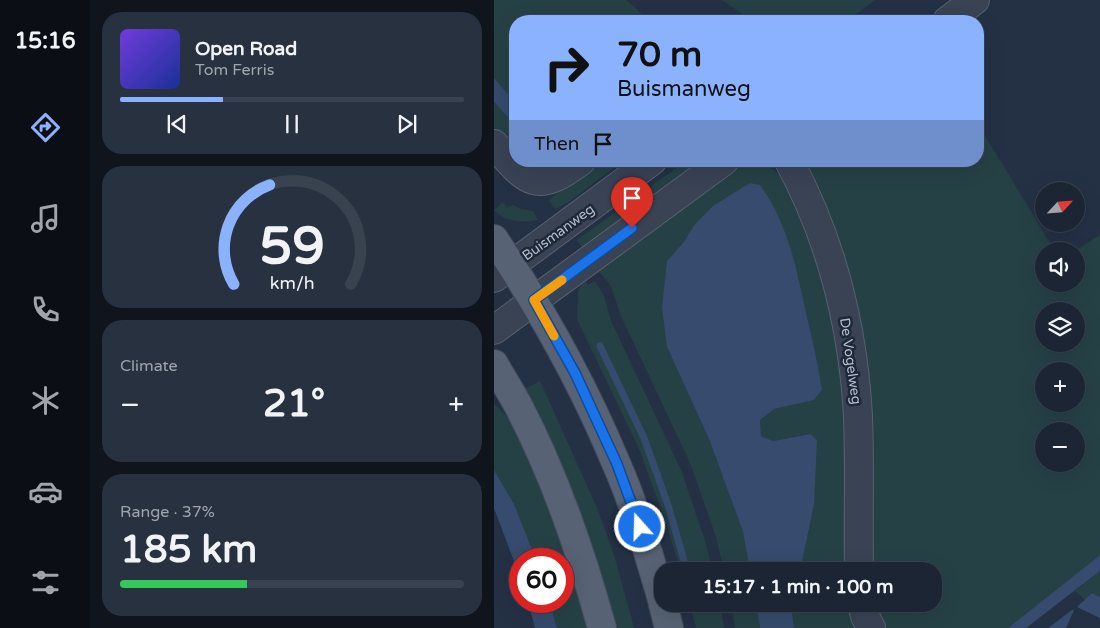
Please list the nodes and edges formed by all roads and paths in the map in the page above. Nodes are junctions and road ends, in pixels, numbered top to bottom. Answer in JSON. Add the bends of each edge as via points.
{"nodes":[{"id":1,"x":975,"y":0,"type":"edge"},
{"id":2,"x":955,"y":15,"type":"edge"},
{"id":3,"x":494,"y":144,"type":"edge"},
{"id":4,"x":509,"y":162,"type":"edge"},
{"id":5,"x":513,"y":167,"type":"edge"},
{"id":6,"x":574,"y":167,"type":"edge"},
{"id":7,"x":644,"y":167,"type":"edge"},
{"id":8,"x":716,"y":167,"type":"edge"},
{"id":9,"x":792,"y":167,"type":"edge"},
{"id":10,"x":494,"y":240,"type":"edge"},
{"id":11,"x":503,"y":272,"type":"edge"},
{"id":12,"x":534,"y":300,"type":"junction"},
{"id":13,"x":494,"y":330,"type":"edge"},
{"id":14,"x":494,"y":364,"type":"edge"},
{"id":15,"x":859,"y":562,"type":"edge"},
{"id":16,"x":654,"y":571,"type":"edge"},
{"id":17,"x":665,"y":612,"type":"edge"},
{"id":18,"x":865,"y":612,"type":"edge"},
{"id":19,"x":602,"y":628,"type":"edge"},
{"id":20,"x":669,"y":628,"type":"edge"},
{"id":21,"x":871,"y":628,"type":"edge"}],
"edges":[{"from":1,"to":2,"type":"street"},
{"from":3,"to":4,"type":"street"},
{"from":5,"to":6,"type":"street","via":[[534,180],[553,180]]},
{"from":7,"to":11,"type":"street","name":"Buismanweg"},
{"from":8,"to":12,"type":"street"},
{"from":9,"to":15,"type":"street","name":"De Vogelweg","via":[[819,226],[849,336],[858,416]]},
{"from":10,"to":11,"type":"main road"},
{"from":11,"to":12,"type":"main road"},
{"from":12,"to":13,"type":"street"},
{"from":12,"to":16,"type":"main road","via":[[575,373],[617,464]]},
{"from":14,"to":19,"type":"main road","via":[[519,406],[549,472],[582,560]]},
{"from":17,"to":20,"type":"main road"},
{"from":18,"to":21,"type":"street"}]}
